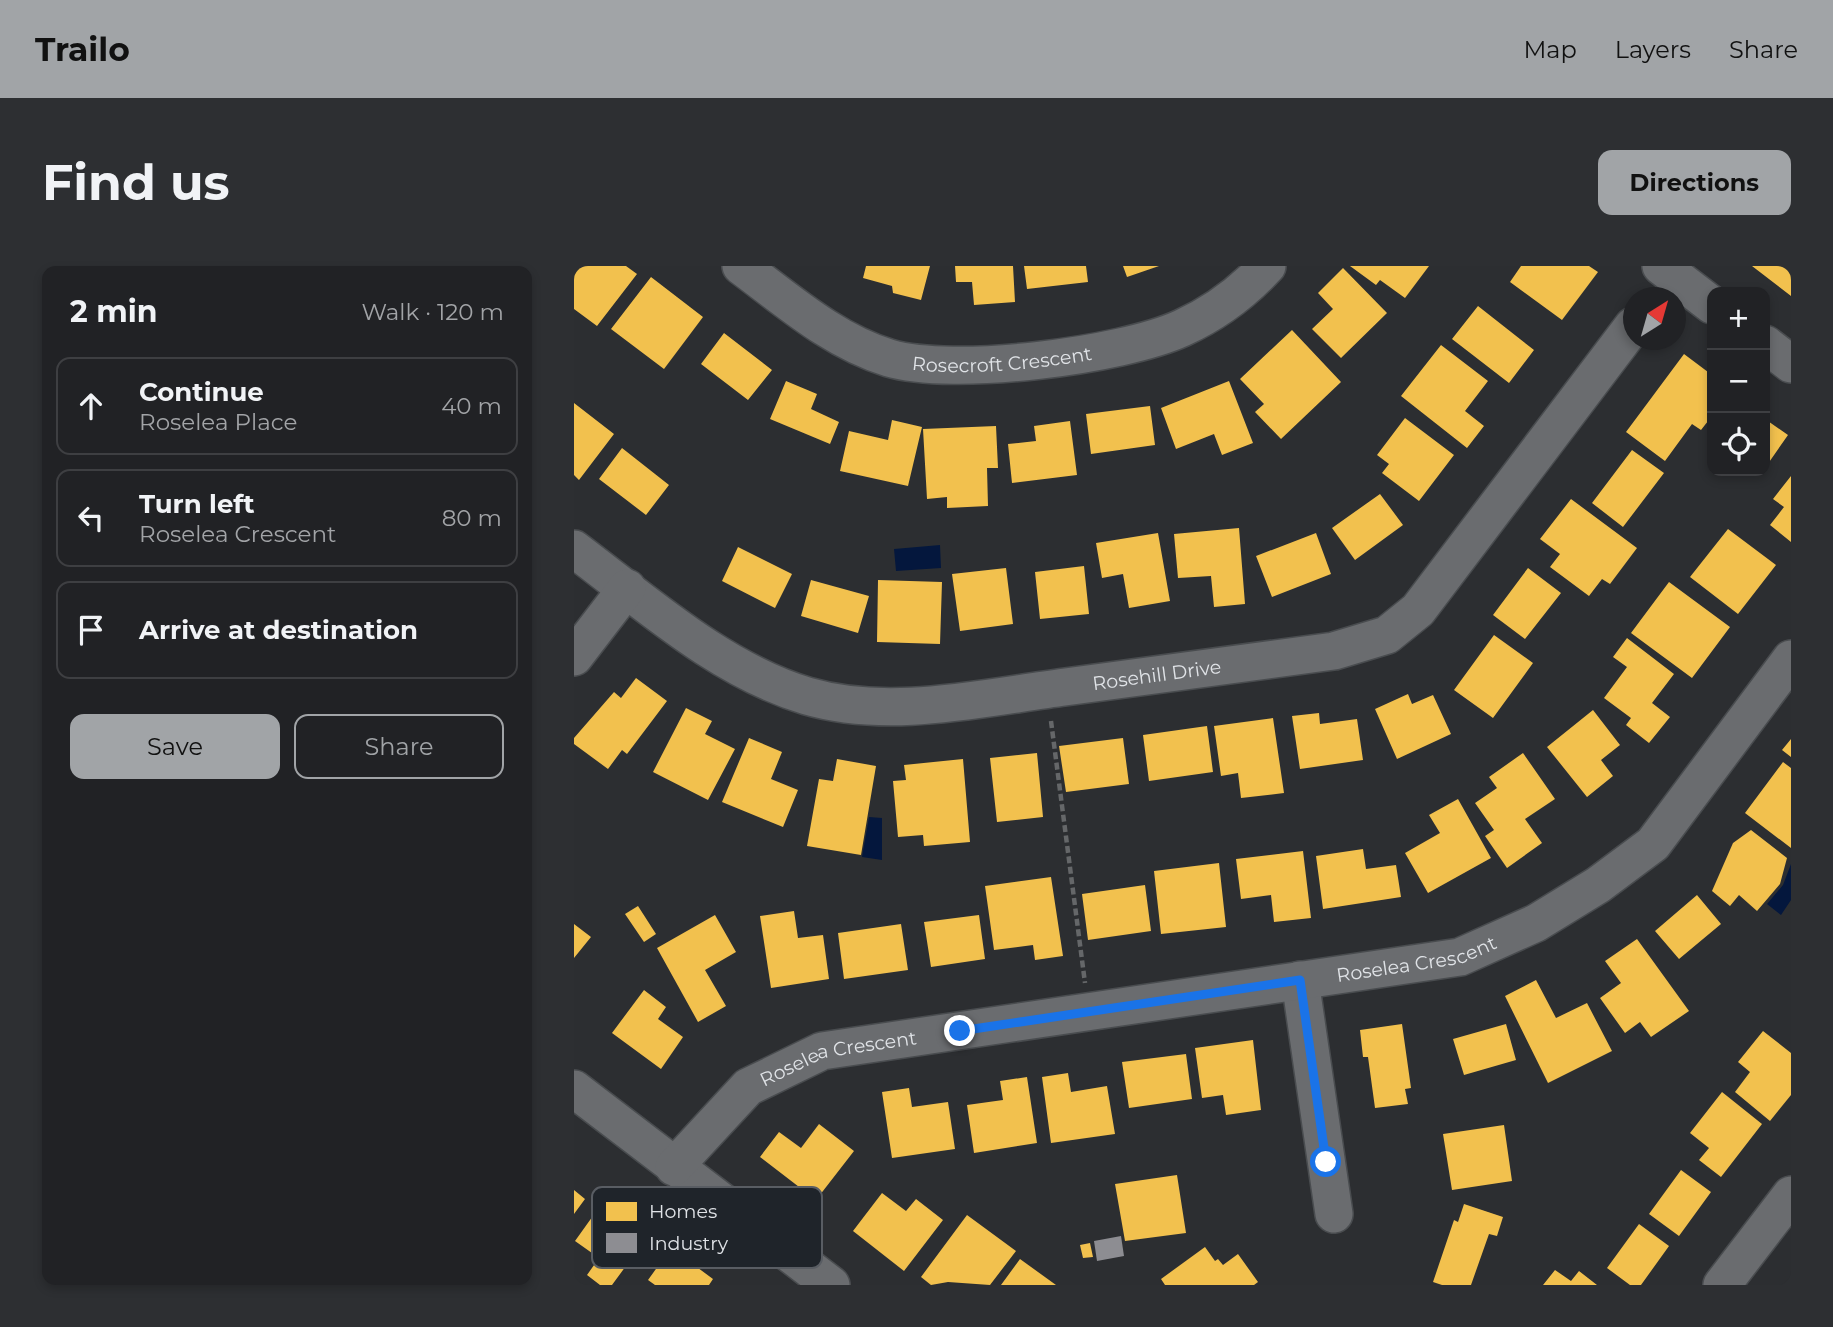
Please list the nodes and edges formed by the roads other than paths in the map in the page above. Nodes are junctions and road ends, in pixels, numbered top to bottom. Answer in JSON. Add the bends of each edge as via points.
{"nodes":[{"id":1,"x":741,"y":266,"type":"edge"},
{"id":2,"x":1267,"y":266,"type":"edge"},
{"id":3,"x":1667,"y":276,"type":"edge"},
{"id":4,"x":1707,"y":301,"type":"edge"},
{"id":5,"x":1623,"y":339,"type":"edge"},
{"id":6,"x":1770,"y":348,"type":"edge"},
{"id":7,"x":1791,"y":364,"type":"edge"},
{"id":8,"x":574,"y":549,"type":"edge"},
{"id":9,"x":627,"y":589,"type":"junction"},
{"id":10,"x":574,"y":657,"type":"edge"},
{"id":11,"x":1791,"y":659,"type":"edge"},
{"id":12,"x":1300,"y":980,"type":"junction"},
{"id":13,"x":574,"y":1089,"type":"edge"},
{"id":14,"x":674,"y":1167,"type":"junction"},
{"id":15,"x":701,"y":1187,"type":"edge"},
{"id":16,"x":1791,"y":1195,"type":"edge"},
{"id":17,"x":1334,"y":1214,"type":"dead end"},
{"id":18,"x":808,"y":1268,"type":"edge"},
{"id":19,"x":831,"y":1285,"type":"edge"},
{"id":20,"x":1722,"y":1285,"type":"edge"}],
"edges":[{"from":1,"to":2,"type":"street","name":"Rosecroft Crescent","via":[[821,325],[858,345],[908,363],[952,366],[1073,354],[1162,336],[1231,300]]},
{"from":3,"to":4,"type":"street"},
{"from":5,"to":9,"type":"street","name":"Rosehill Drive","via":[[1418,610],[1387,635],[1334,651],[967,700],[900,707],[848,706],[764,680]]},
{"from":6,"to":7,"type":"street"},
{"from":8,"to":9,"type":"street","name":"Rosehill Drive"},
{"from":9,"to":10,"type":"street"},
{"from":11,"to":12,"type":"street","name":"Roselea Crescent","via":[[1653,844],[1598,885],[1536,923],[1460,957]]},
{"from":12,"to":14,"type":"street","name":"Roselea Crescent","via":[[822,1052],[748,1087]]},
{"from":12,"to":17,"type":"street"},
{"from":13,"to":14,"type":"street"},
{"from":14,"to":15,"type":"street"},
{"from":16,"to":20,"type":"street"},
{"from":18,"to":19,"type":"street"}]}
